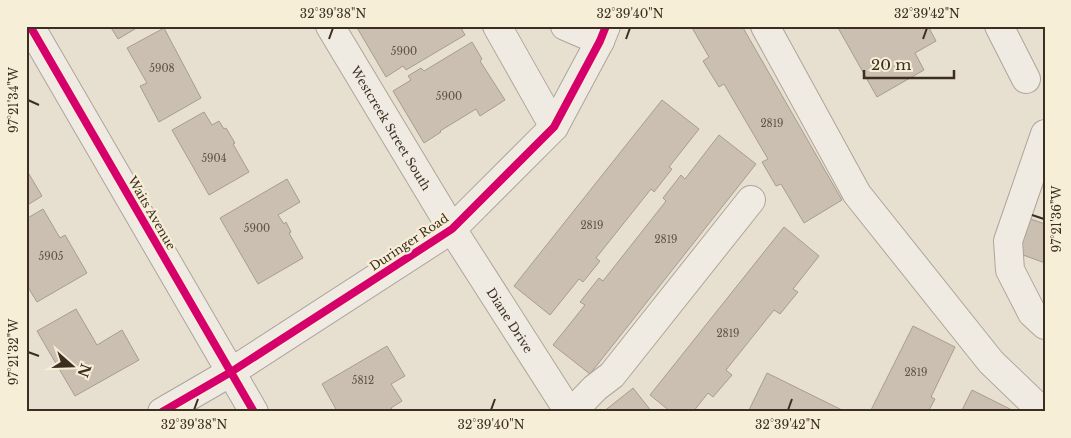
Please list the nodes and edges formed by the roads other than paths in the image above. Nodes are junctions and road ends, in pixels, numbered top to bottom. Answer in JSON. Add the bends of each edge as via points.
{"nodes":[{"id":1,"x":30,"y":26,"type":"edge"},
{"id":2,"x":330,"y":26,"type":"edge"},
{"id":3,"x":497,"y":26,"type":"edge"},
{"id":4,"x":565,"y":26,"type":"edge"},
{"id":5,"x":764,"y":26,"type":"edge"},
{"id":6,"x":999,"y":26,"type":"edge"},
{"id":7,"x":603,"y":34,"type":"edge"},
{"id":8,"x":1026,"y":78,"type":"dead end"},
{"id":9,"x":554,"y":127,"type":"junction"},
{"id":10,"x":1045,"y":134,"type":"edge"},
{"id":11,"x":751,"y":200,"type":"dead end"},
{"id":12,"x":452,"y":229,"type":"junction"},
{"id":13,"x":1038,"y":319,"type":"edge"},
{"id":14,"x":231,"y":372,"type":"junction"},
{"id":15,"x":162,"y":412,"type":"edge"},
{"id":16,"x":254,"y":412,"type":"edge"},
{"id":17,"x":570,"y":412,"type":"edge"},
{"id":18,"x":1044,"y":412,"type":"edge"}],
"edges":[{"from":1,"to":14,"type":"street","name":"Waits Avenue"},
{"from":2,"to":12,"type":"street","name":"Westcreek Street South"},
{"from":3,"to":9,"type":"street"},
{"from":4,"to":7,"type":"street"},
{"from":5,"to":18,"type":"street","via":[[857,194],[991,362]]},
{"from":6,"to":8,"type":"street"},
{"from":7,"to":9,"type":"street","name":"Duringer Road"},
{"from":9,"to":12,"type":"street","name":"Duringer Road"},
{"from":10,"to":13,"type":"street","via":[[1008,241],[1010,270]]},
{"from":11,"to":17,"type":"street","via":[[612,375]]},
{"from":12,"to":14,"type":"street","name":"Duringer Road"},
{"from":12,"to":17,"type":"street","name":"Diane Drive"},
{"from":14,"to":15,"type":"street","name":"Duringer Road"},
{"from":14,"to":16,"type":"street","name":"Waits Avenue"}]}
